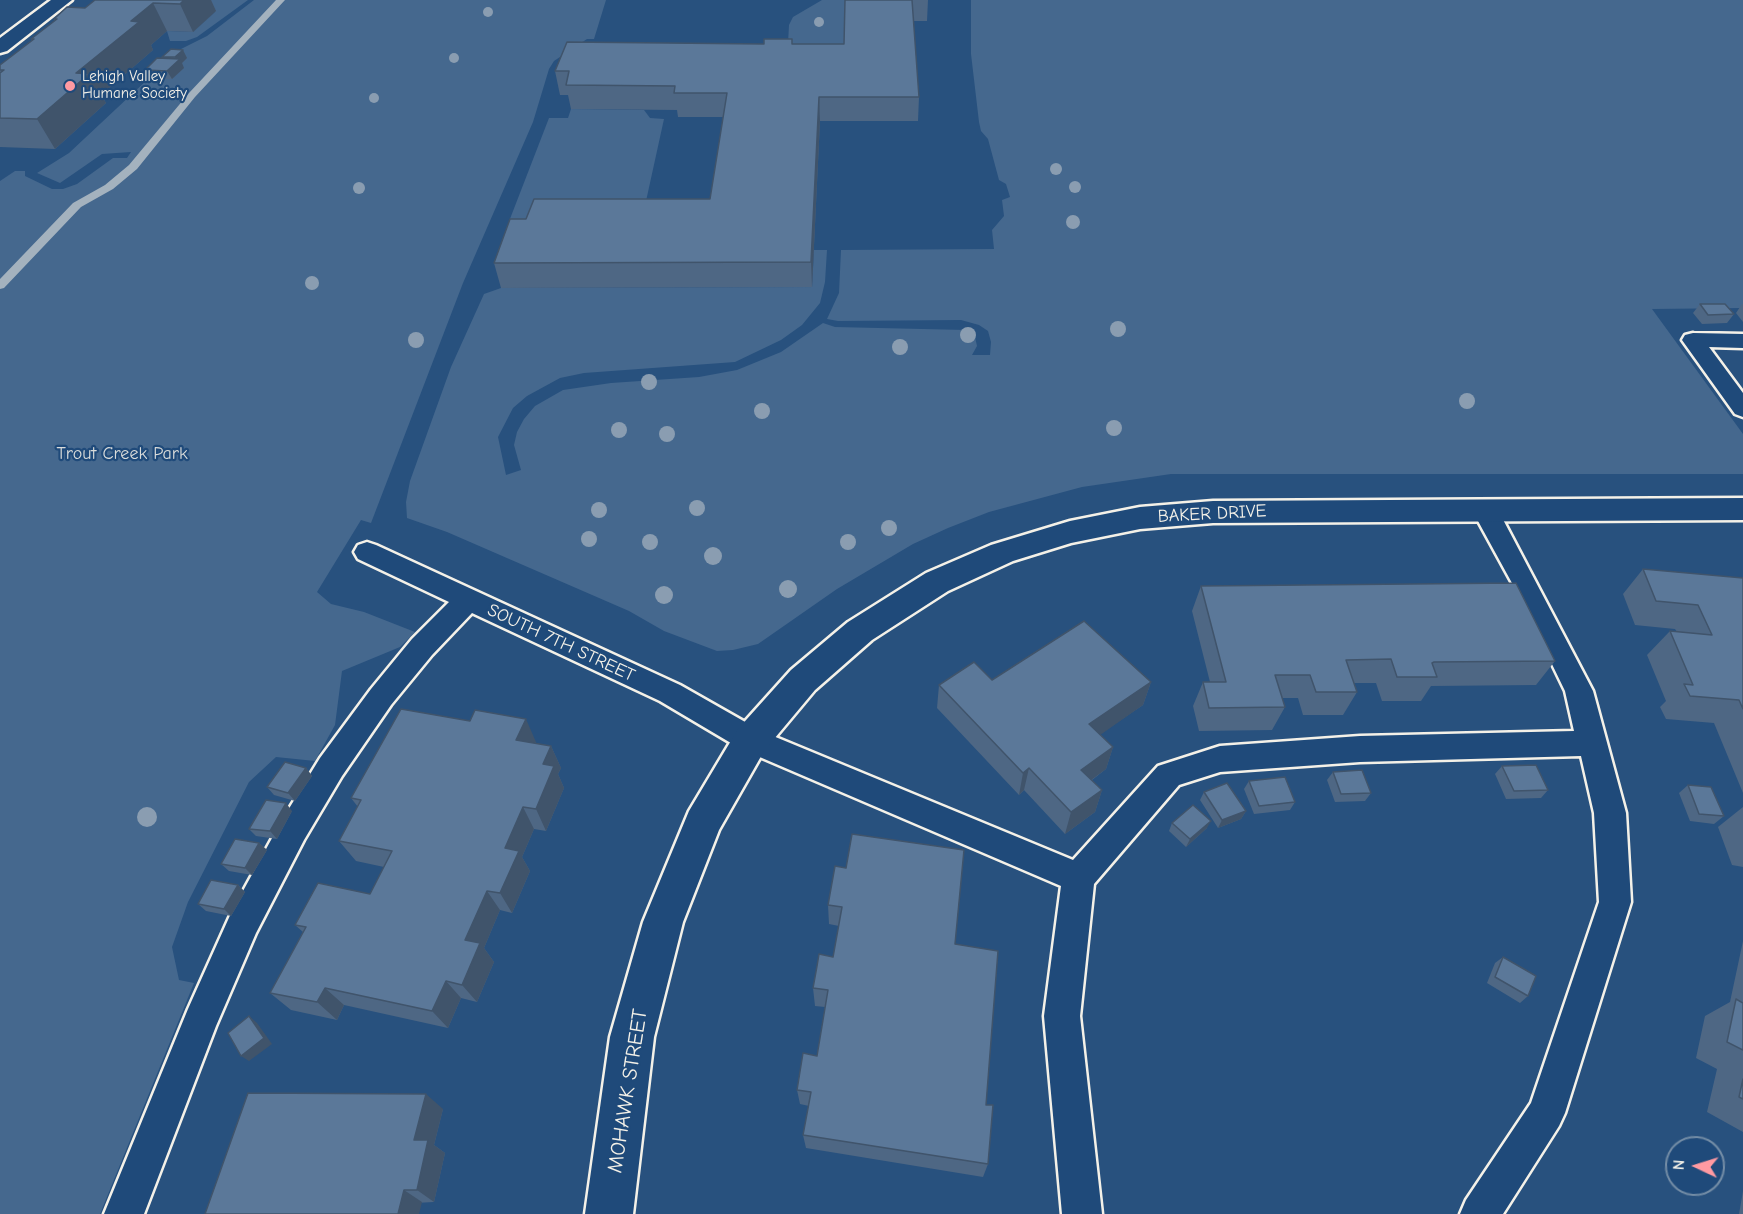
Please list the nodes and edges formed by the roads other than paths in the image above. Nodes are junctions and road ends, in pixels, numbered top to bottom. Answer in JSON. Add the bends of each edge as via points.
{"nodes":[{"id":1,"x":63,"y":0,"type":"edge"},
{"id":2,"x":0,"y":47,"type":"edge"},
{"id":3,"x":1743,"y":341,"type":"edge"},
{"id":4,"x":1743,"y":409,"type":"edge"},
{"id":5,"x":1743,"y":509,"type":"edge"},
{"id":6,"x":1485,"y":510,"type":"junction"},
{"id":7,"x":367,"y":552,"type":"dead end"},
{"id":8,"x":468,"y":600,"type":"junction"},
{"id":9,"x":751,"y":740,"type":"junction"},
{"id":10,"x":1592,"y":743,"type":"junction"},
{"id":11,"x":1078,"y":878,"type":"junction"},
{"id":12,"x":124,"y":1214,"type":"edge"},
{"id":13,"x":609,"y":1214,"type":"edge"},
{"id":14,"x":1082,"y":1214,"type":"edge"},
{"id":15,"x":1480,"y":1214,"type":"edge"}],
"edges":[{"from":1,"to":2,"type":"street"},
{"from":3,"to":4,"type":"lane","via":[[1693,340]]},
{"from":5,"to":6,"type":"street","name":"BAKER DRIVE"},
{"from":6,"to":9,"type":"street","name":"BAKER DRIVE","via":[[1213,512],[1140,518],[1070,532],[1002,553],[937,582],[860,631],[803,680]]},
{"from":6,"to":10,"type":"lane","via":[[1579,691]]},
{"from":7,"to":8,"type":"lane","name":"SOUTH 7TH STREET"},
{"from":8,"to":9,"type":"lane","name":"SOUTH 7TH STREET","via":[[670,693]]},
{"from":8,"to":12,"type":"lane","via":[[381,697],[331,767],[294,830],[244,922],[200,1021]]},
{"from":9,"to":11,"type":"lane","name":"SOUTH 7TH STREET"},
{"from":9,"to":13,"type":"street","name":"MOHAWK STREET","via":[[703,823],[663,922],[632,1037]]},
{"from":10,"to":11,"type":"lane","via":[[1360,749],[1220,759],[1169,775]]},
{"from":10,"to":15,"type":"lane","via":[[1610,813],[1614,902],[1546,1113]]},
{"from":11,"to":14,"type":"lane","via":[[1062,1016]]}]}
